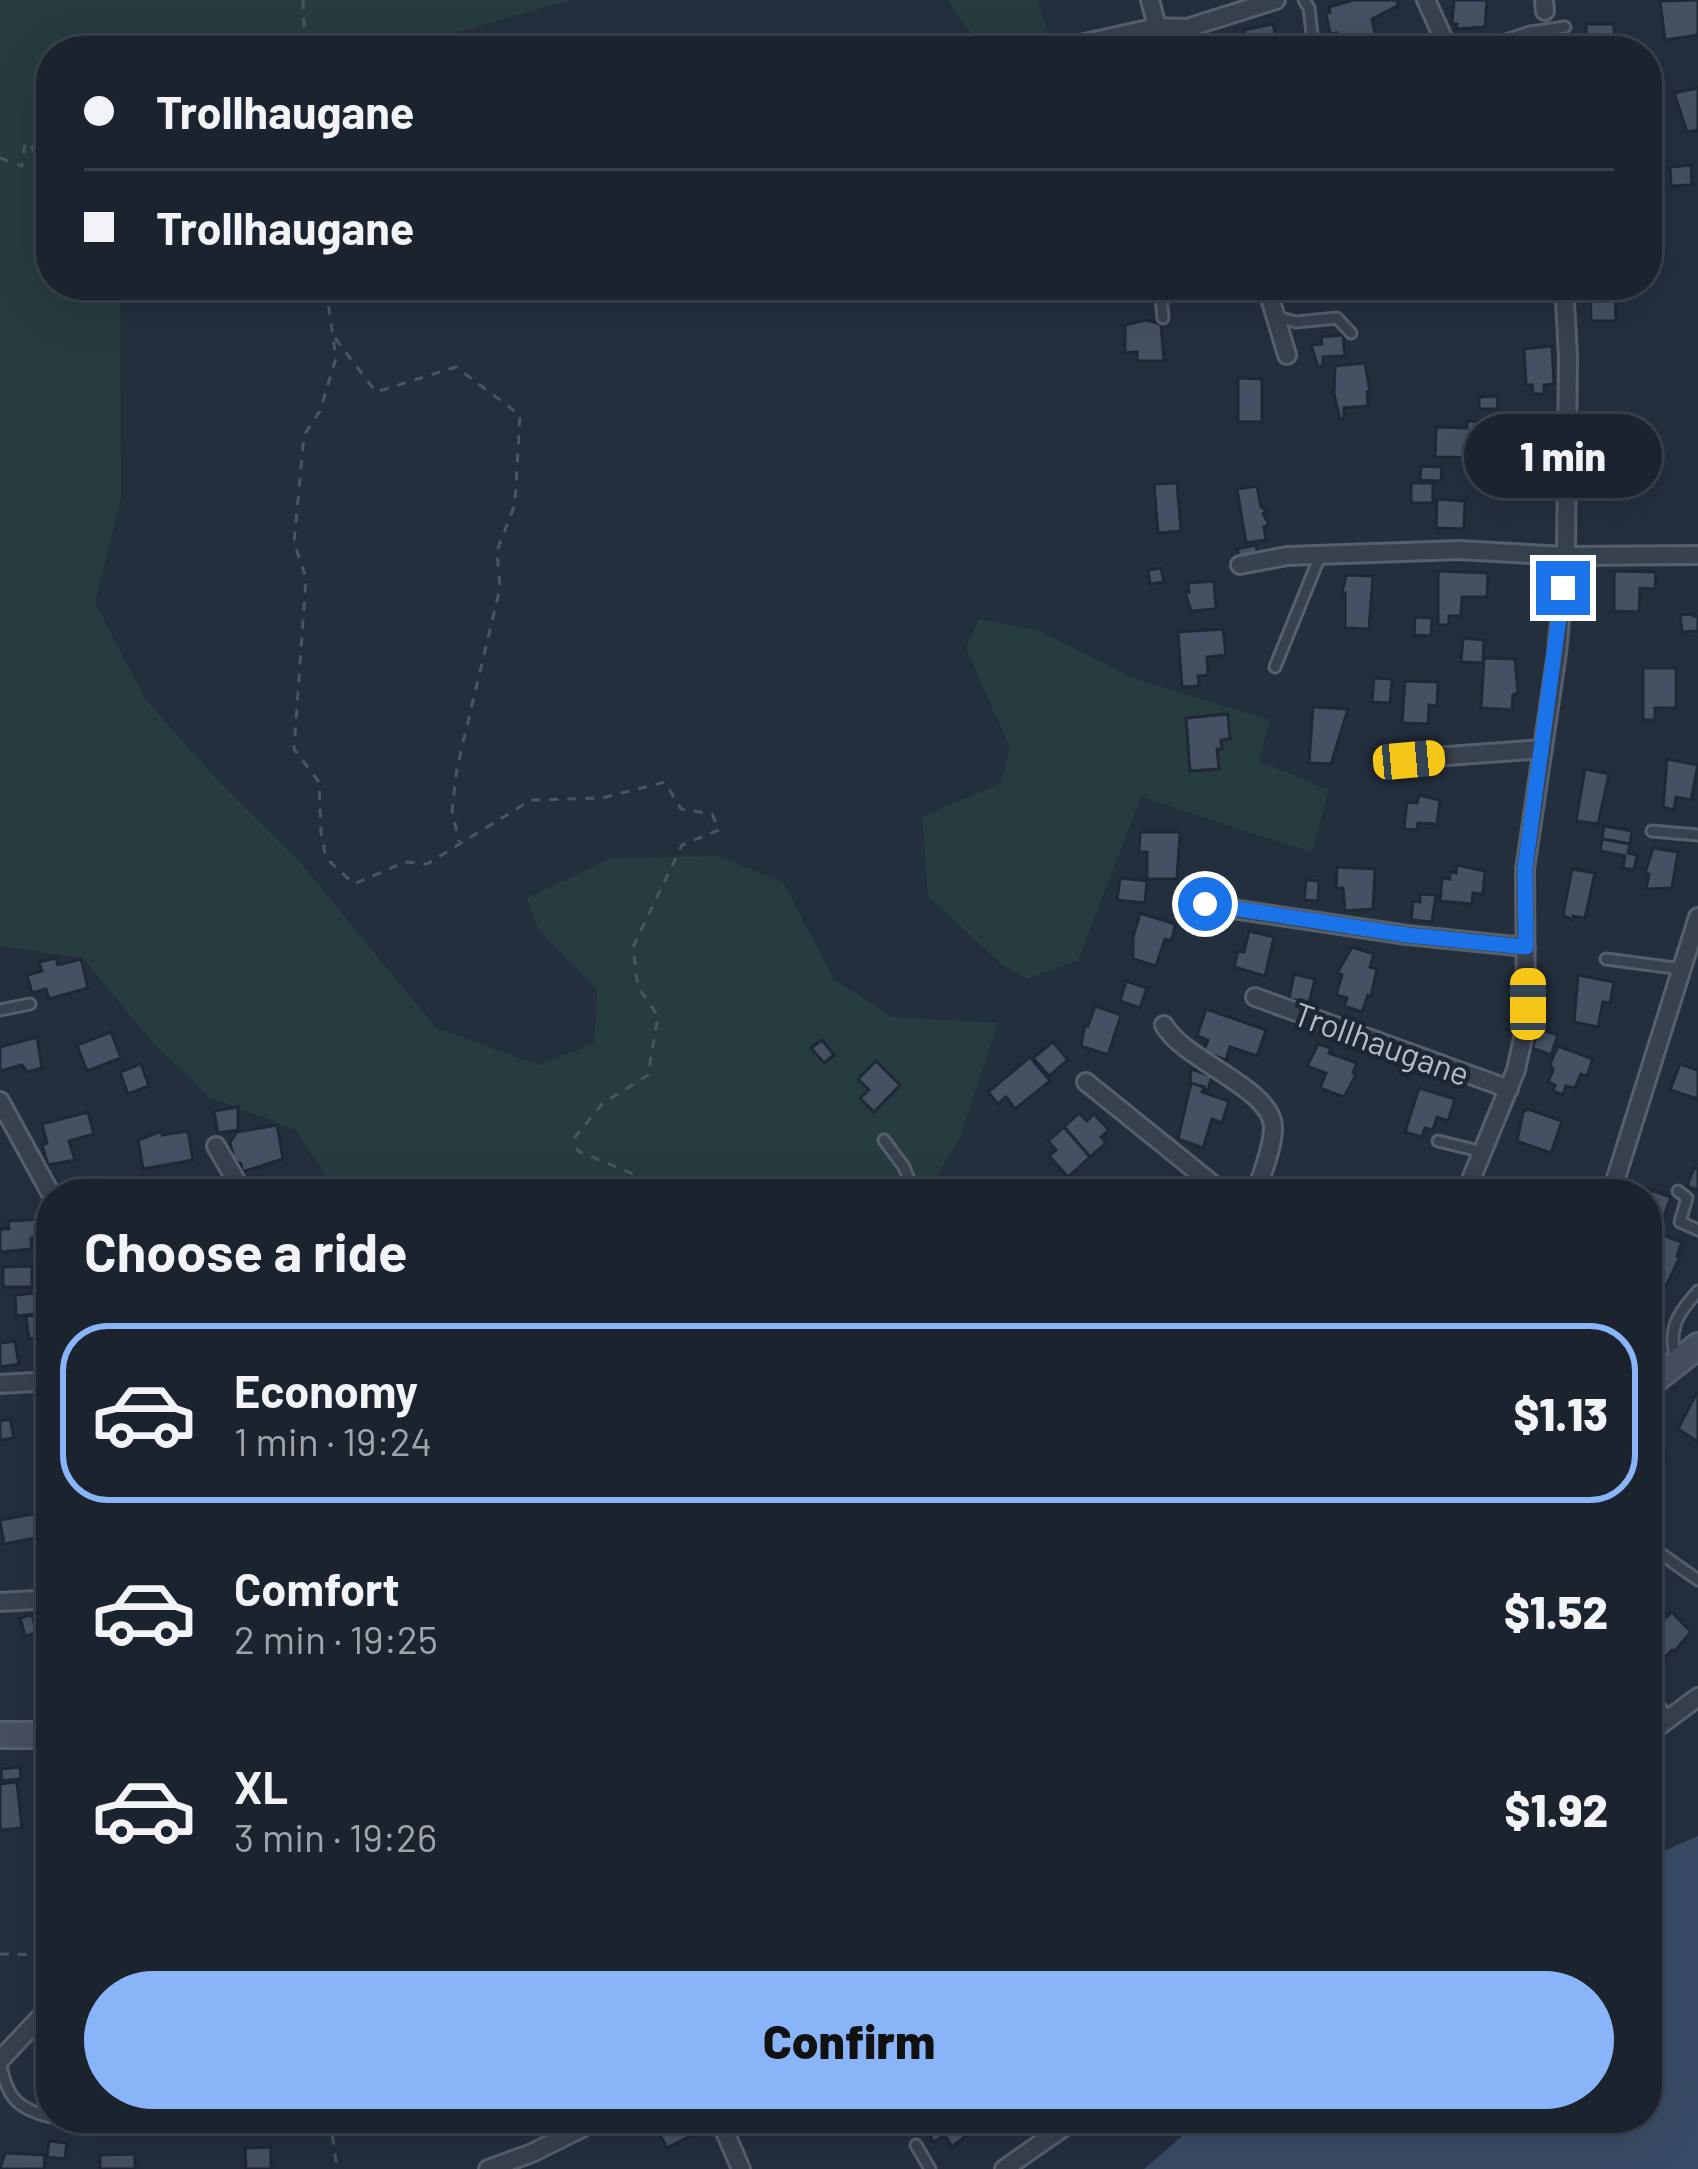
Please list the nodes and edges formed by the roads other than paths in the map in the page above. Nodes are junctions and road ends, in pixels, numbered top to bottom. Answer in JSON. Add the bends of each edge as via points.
{"nodes":[{"id":1,"x":1150,"y":0,"type":"edge"},
{"id":2,"x":1276,"y":0,"type":"edge"},
{"id":3,"x":1304,"y":0,"type":"edge"},
{"id":4,"x":1426,"y":0,"type":"edge"},
{"id":5,"x":1157,"y":27,"type":"junction"},
{"id":6,"x":1565,"y":27,"type":"dead end"},
{"id":7,"x":1187,"y":28,"type":"junction"},
{"id":8,"x":1116,"y":36,"type":"edge"},
{"id":9,"x":1189,"y":36,"type":"edge"},
{"id":10,"x":1312,"y":36,"type":"edge"},
{"id":11,"x":1442,"y":36,"type":"edge"},
{"id":12,"x":1519,"y":36,"type":"edge"},
{"id":13,"x":1161,"y":300,"type":"edge"},
{"id":14,"x":1271,"y":300,"type":"edge"},
{"id":15,"x":1565,"y":300,"type":"edge"},
{"id":16,"x":1277,"y":316,"type":"junction"},
{"id":17,"x":1163,"y":318,"type":"dead end"},
{"id":18,"x":1351,"y":333,"type":"dead end"},
{"id":19,"x":1287,"y":356,"type":"dead end"},
{"id":20,"x":1698,"y":555,"type":"edge"},
{"id":21,"x":1320,"y":556,"type":"junction"},
{"id":22,"x":1567,"y":556,"type":"junction"},
{"id":23,"x":1240,"y":565,"type":"dead end"},
{"id":24,"x":1275,"y":667,"type":"dead end"},
{"id":25,"x":1543,"y":749,"type":"junction"},
{"id":26,"x":1392,"y":760,"type":"dead end"},
{"id":27,"x":1652,"y":831,"type":"dead end"},
{"id":28,"x":1698,"y":835,"type":"edge"},
{"id":29,"x":1205,"y":904,"type":"dead end"},
{"id":30,"x":1698,"y":917,"type":"edge"},
{"id":31,"x":1526,"y":947,"type":"junction"},
{"id":32,"x":1606,"y":959,"type":"dead end"},
{"id":33,"x":1682,"y":969,"type":"junction"},
{"id":34,"x":1256,"y":997,"type":"dead end"},
{"id":35,"x":30,"y":1004,"type":"dead end"},
{"id":36,"x":0,"y":1010,"type":"edge"},
{"id":37,"x":1164,"y":1025,"type":"dead end"},
{"id":38,"x":1086,"y":1082,"type":"dead end"},
{"id":39,"x":1509,"y":1089,"type":"junction"},
{"id":40,"x":0,"y":1101,"type":"edge"},
{"id":41,"x":884,"y":1140,"type":"dead end"},
{"id":42,"x":1438,"y":1141,"type":"dead end"},
{"id":43,"x":216,"y":1146,"type":"dead end"},
{"id":44,"x":1483,"y":1153,"type":"junction"},
{"id":45,"x":43,"y":1179,"type":"edge"},
{"id":46,"x":235,"y":1179,"type":"edge"},
{"id":47,"x":909,"y":1179,"type":"edge"},
{"id":48,"x":1206,"y":1179,"type":"edge"},
{"id":49,"x":1260,"y":1179,"type":"edge"},
{"id":50,"x":1472,"y":1179,"type":"edge"},
{"id":51,"x":1616,"y":1179,"type":"edge"},
{"id":52,"x":1678,"y":1191,"type":"dead end"},
{"id":53,"x":1698,"y":1230,"type":"edge"},
{"id":54,"x":1698,"y":1291,"type":"edge"},
{"id":55,"x":1698,"y":1346,"type":"edge"},
{"id":56,"x":1678,"y":1364,"type":"junction"},
{"id":57,"x":1662,"y":1375,"type":"edge"},
{"id":58,"x":36,"y":1382,"type":"edge"},
{"id":59,"x":0,"y":1384,"type":"edge"},
{"id":60,"x":1662,"y":1555,"type":"edge"},
{"id":61,"x":1698,"y":1580,"type":"edge"},
{"id":62,"x":36,"y":1600,"type":"edge"},
{"id":63,"x":0,"y":1602,"type":"edge"},
{"id":64,"x":1698,"y":1697,"type":"edge"},
{"id":65,"x":1662,"y":1710,"type":"edge"},
{"id":66,"x":1670,"y":1718,"type":"junction"},
{"id":67,"x":1662,"y":1724,"type":"edge"},
{"id":68,"x":36,"y":1735,"type":"edge"},
{"id":69,"x":0,"y":1736,"type":"edge"},
{"id":70,"x":36,"y":2022,"type":"edge"},
{"id":71,"x":0,"y":2060,"type":"edge"},
{"id":72,"x":36,"y":2112,"type":"edge"},
{"id":73,"x":572,"y":2133,"type":"edge"},
{"id":74,"x":725,"y":2133,"type":"edge"},
{"id":75,"x":1056,"y":2133,"type":"edge"},
{"id":76,"x":916,"y":2145,"type":"dead end"},
{"id":77,"x":488,"y":2169,"type":"edge"},
{"id":78,"x":741,"y":2169,"type":"edge"},
{"id":79,"x":930,"y":2169,"type":"edge"},
{"id":80,"x":1004,"y":2169,"type":"edge"}],
"edges":[{"from":1,"to":5,"type":"street"},
{"from":2,"to":7,"type":"street"},
{"from":3,"to":10,"type":"lane"},
{"from":4,"to":11,"type":"street"},
{"from":5,"to":7,"type":"street"},
{"from":5,"to":8,"type":"street"},
{"from":6,"to":12,"type":"lane"},
{"from":7,"to":9,"type":"street"},
{"from":13,"to":17,"type":"lane"},
{"from":14,"to":16,"type":"street"},
{"from":15,"to":22,"type":"street","name":"Trollhaugane"},
{"from":16,"to":18,"type":"lane","via":[[1337,318]]},
{"from":16,"to":19,"type":"street"},
{"from":20,"to":22,"type":"street"},
{"from":21,"to":22,"type":"street"},
{"from":21,"to":23,"type":"street"},
{"from":21,"to":24,"type":"lane"},
{"from":22,"to":25,"type":"street","name":"Trollhaugane"},
{"from":25,"to":26,"type":"street"},
{"from":25,"to":31,"type":"street","name":"Trollhaugane","via":[[1525,868]]},
{"from":27,"to":28,"type":"lane"},
{"from":29,"to":31,"type":"street"},
{"from":30,"to":33,"type":"street"},
{"from":31,"to":39,"type":"street","name":"Trollhaugane","via":[[1526,1024]]},
{"from":32,"to":33,"type":"lane"},
{"from":33,"to":51,"type":"street"},
{"from":34,"to":39,"type":"street","name":"Trollhaugane"},
{"from":35,"to":36,"type":"lane"},
{"from":37,"to":49,"type":"street","via":[[1183,1049],[1268,1112],[1273,1130]]},
{"from":38,"to":48,"type":"street"},
{"from":39,"to":44,"type":"street","name":"Trollhaugane"},
{"from":40,"to":45,"type":"street"},
{"from":41,"to":47,"type":"lane"},
{"from":42,"to":44,"type":"lane"},
{"from":43,"to":46,"type":"street"},
{"from":44,"to":50,"type":"street","name":"Trollhaugane"},
{"from":52,"to":53,"type":"lane","via":[[1687,1198],[1679,1222]]},
{"from":54,"to":56,"type":"lane","via":[[1675,1319]]},
{"from":55,"to":56,"type":"main road"},
{"from":56,"to":57,"type":"main road"},
{"from":58,"to":59,"type":"street"},
{"from":60,"to":61,"type":"lane"},
{"from":62,"to":63,"type":"street"},
{"from":64,"to":66,"type":"street"},
{"from":65,"to":66,"type":"lane"},
{"from":66,"to":67,"type":"street"},
{"from":68,"to":69,"type":"main road"},
{"from":70,"to":71,"type":"street"},
{"from":71,"to":72,"type":"lane","via":[[17,2106]]},
{"from":73,"to":77,"type":"street"},
{"from":74,"to":78,"type":"street"},
{"from":75,"to":80,"type":"street"},
{"from":76,"to":79,"type":"lane"}]}
